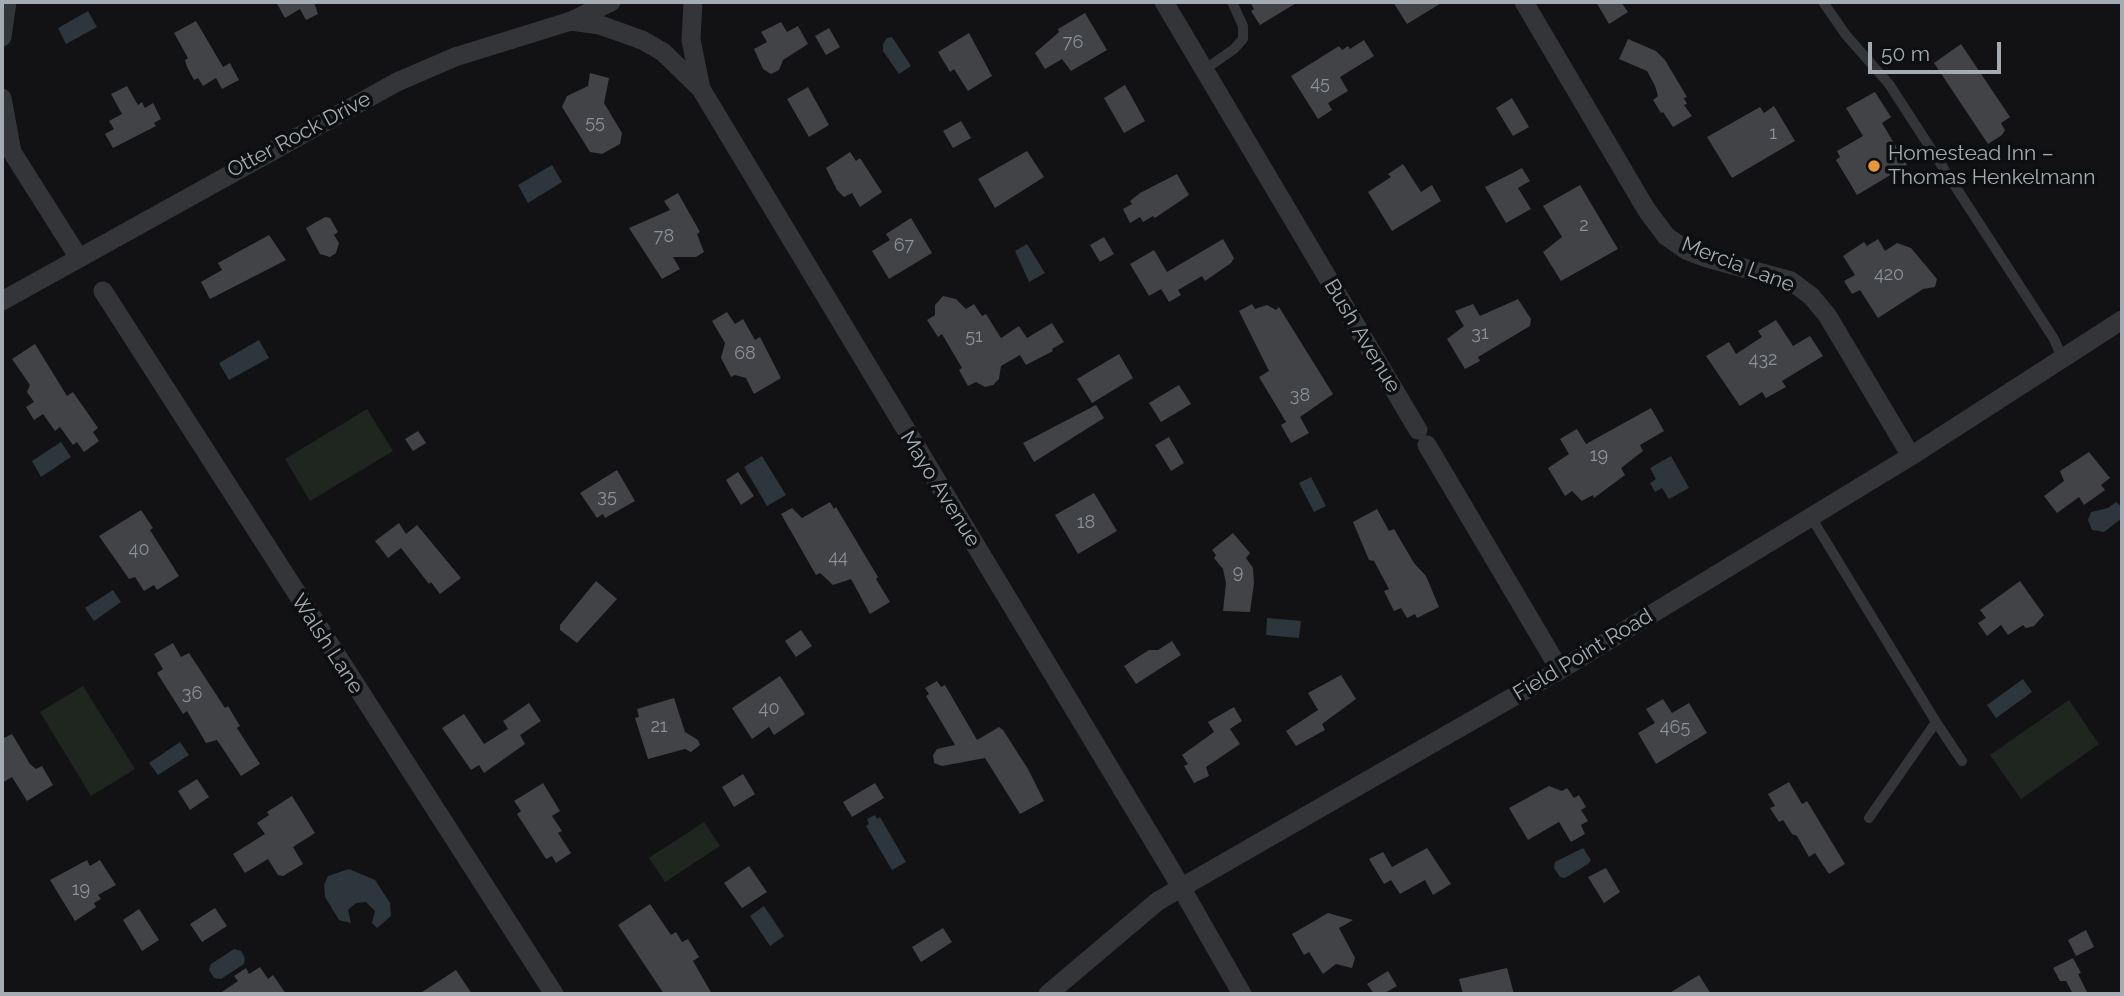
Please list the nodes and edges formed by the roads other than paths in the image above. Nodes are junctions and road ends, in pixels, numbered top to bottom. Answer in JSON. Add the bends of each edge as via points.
{"nodes":[{"id":1,"x":7,"y":2,"type":"edge"},
{"id":2,"x":611,"y":2,"type":"edge"},
{"id":3,"x":692,"y":2,"type":"edge"},
{"id":4,"x":1164,"y":2,"type":"edge"},
{"id":5,"x":1232,"y":2,"type":"edge"},
{"id":6,"x":1524,"y":2,"type":"edge"},
{"id":7,"x":1823,"y":2,"type":"edge"},
{"id":8,"x":571,"y":20,"type":"junction"},
{"id":9,"x":2,"y":37,"type":"edge"},
{"id":10,"x":1205,"y":70,"type":"junction"},
{"id":11,"x":701,"y":89,"type":"junction"},
{"id":12,"x":2,"y":98,"type":"edge"},
{"id":13,"x":7,"y":148,"type":"edge"},
{"id":14,"x":79,"y":258,"type":"junction"},
{"id":15,"x":103,"y":291,"type":"dead end"},
{"id":16,"x":2,"y":301,"type":"edge"},
{"id":17,"x":2122,"y":320,"type":"edge"},
{"id":18,"x":2062,"y":358,"type":"junction"},
{"id":19,"x":1911,"y":456,"type":"junction"},
{"id":20,"x":1811,"y":517,"type":"junction"},
{"id":21,"x":1560,"y":670,"type":"junction"},
{"id":22,"x":1936,"y":722,"type":"junction"},
{"id":23,"x":1962,"y":761,"type":"dead end"},
{"id":24,"x":1870,"y":818,"type":"dead end"},
{"id":25,"x":1180,"y":888,"type":"junction"},
{"id":26,"x":554,"y":994,"type":"edge"},
{"id":27,"x":1048,"y":994,"type":"edge"},
{"id":28,"x":1242,"y":994,"type":"edge"}],
"edges":[{"from":1,"to":9,"type":"street"},
{"from":2,"to":8,"type":"street","name":"Otter Rock Drive"},
{"from":3,"to":11,"type":"street","name":"Mayo Avenue","via":[[691,40]]},
{"from":4,"to":10,"type":"street","name":"Bush Avenue"},
{"from":5,"to":10,"type":"lane","via":[[1243,26],[1243,39]]},
{"from":6,"to":19,"type":"street","name":"Mercia Lane","via":[[1665,236],[1707,258],[1791,281],[1811,296]]},
{"from":7,"to":18,"type":"lane","via":[[1889,84]]},
{"from":8,"to":11,"type":"street","name":"Mayo Avenue","via":[[642,40],[663,52]]},
{"from":8,"to":14,"type":"street","name":"Otter Rock Drive","via":[[456,57],[397,82]]},
{"from":10,"to":21,"type":"street","name":"Bush Avenue"},
{"from":11,"to":25,"type":"street","name":"Mayo Avenue"},
{"from":12,"to":13,"type":"street"},
{"from":13,"to":14,"type":"street"},
{"from":14,"to":16,"type":"street","name":"Otter Rock Drive"},
{"from":15,"to":26,"type":"street","name":"Walsh Lane"},
{"from":17,"to":18,"type":"street","name":"Field Point Road"},
{"from":18,"to":19,"type":"street","name":"Field Point Road"},
{"from":19,"to":20,"type":"street","name":"Field Point Road"},
{"from":20,"to":21,"type":"street","name":"Field Point Road"},
{"from":20,"to":22,"type":"lane"},
{"from":21,"to":25,"type":"street","name":"Field Point Road"},
{"from":22,"to":23,"type":"lane"},
{"from":22,"to":24,"type":"lane"},
{"from":25,"to":27,"type":"street","name":"Field Point Road","via":[[1133,919]]},
{"from":25,"to":28,"type":"street","name":"Mayo Avenue"}]}
